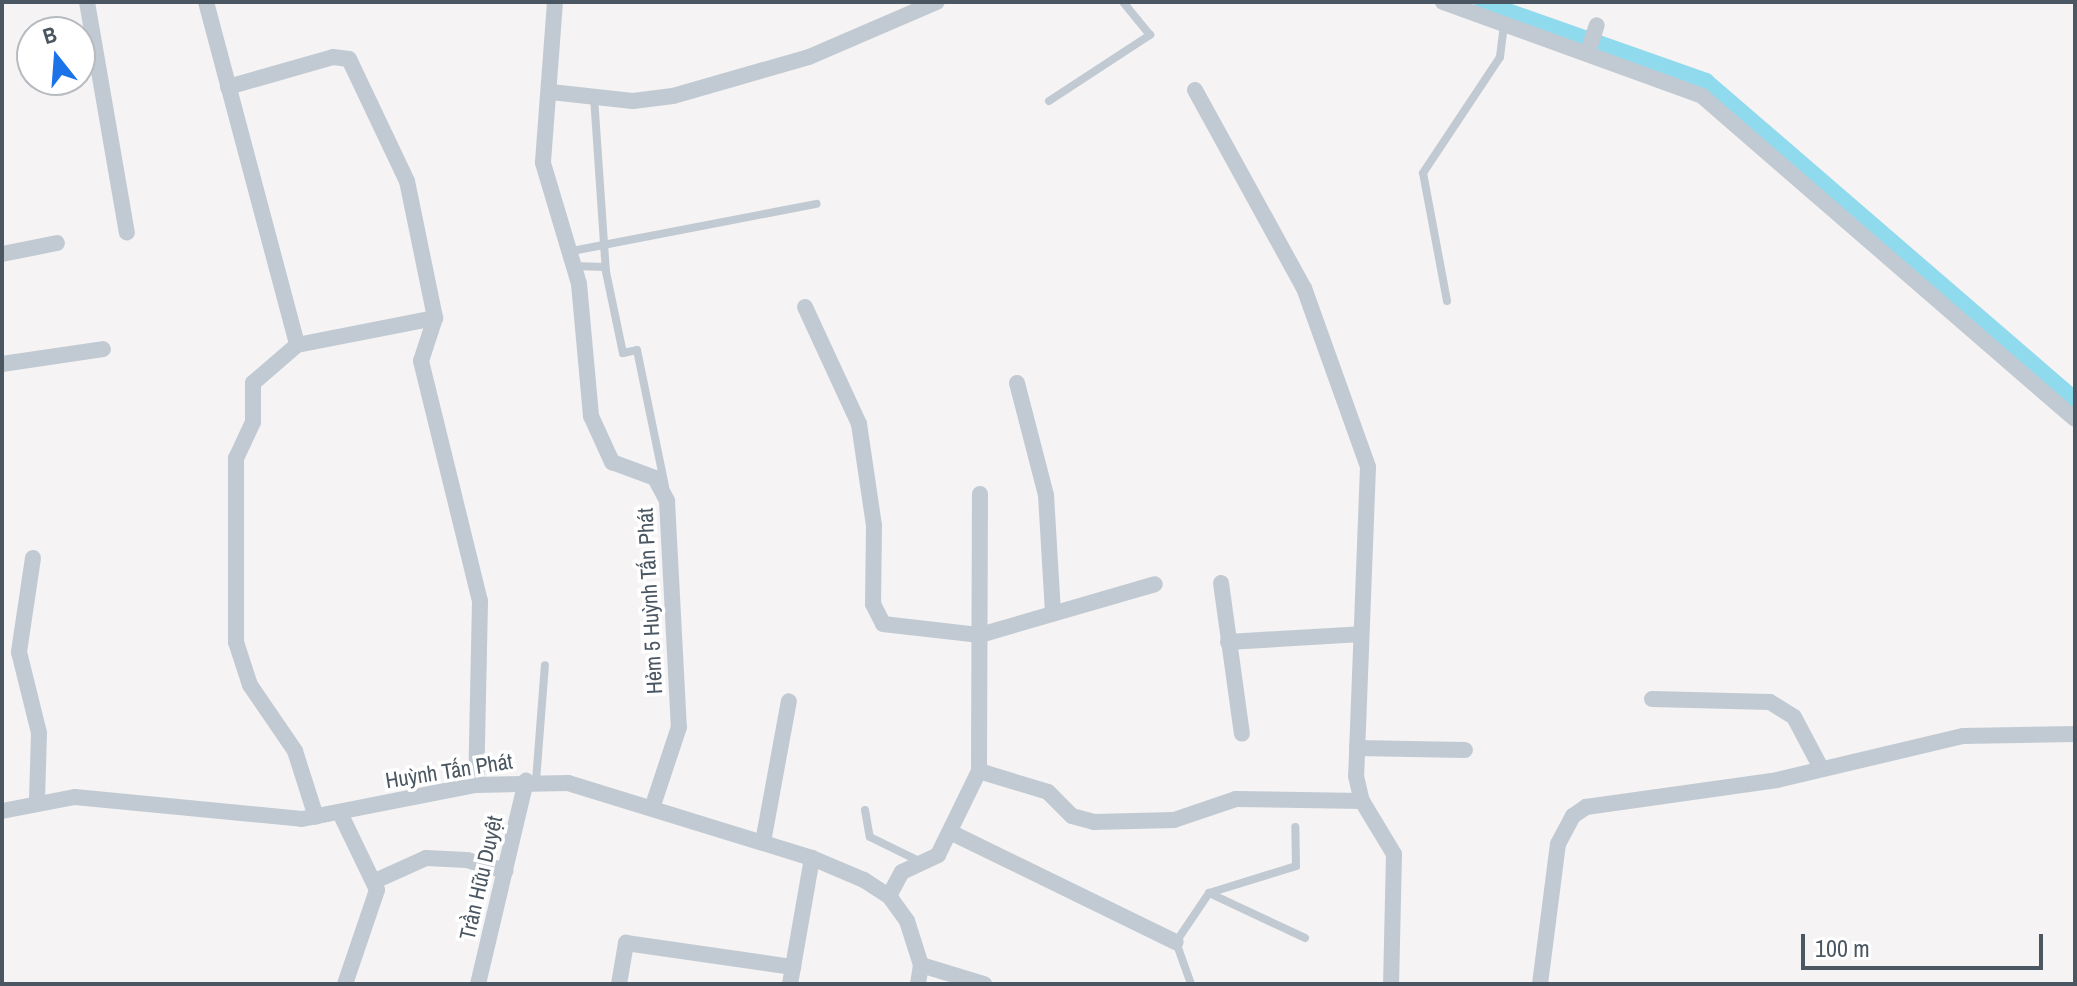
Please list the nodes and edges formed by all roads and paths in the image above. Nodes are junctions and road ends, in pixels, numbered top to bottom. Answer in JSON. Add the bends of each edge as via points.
{"nodes":[{"id":1,"x":87,"y":2,"type":"edge"},
{"id":2,"x":206,"y":2,"type":"edge"},
{"id":3,"x":555,"y":2,"type":"edge"},
{"id":4,"x":937,"y":2,"type":"edge"},
{"id":5,"x":1123,"y":2,"type":"edge"},
{"id":6,"x":1443,"y":2,"type":"edge"},
{"id":7,"x":1504,"y":23,"type":"junction"},
{"id":8,"x":1597,"y":25,"type":"dead end"},
{"id":9,"x":1588,"y":52,"type":"junction"},
{"id":10,"x":228,"y":87,"type":"junction"},
{"id":11,"x":1195,"y":90,"type":"dead end"},
{"id":12,"x":551,"y":92,"type":"junction"},
{"id":13,"x":594,"y":96,"type":"junction"},
{"id":14,"x":1049,"y":101,"type":"dead end"},
{"id":15,"x":817,"y":204,"type":"dead end"},
{"id":16,"x":127,"y":233,"type":"dead end"},
{"id":17,"x":57,"y":243,"type":"dead end"},
{"id":18,"x":606,"y":244,"type":"junction"},
{"id":19,"x":2,"y":254,"type":"edge"},
{"id":20,"x":574,"y":259,"type":"junction"},
{"id":21,"x":606,"y":273,"type":"junction"},
{"id":22,"x":1447,"y":301,"type":"dead end"},
{"id":23,"x":805,"y":307,"type":"dead end"},
{"id":24,"x":435,"y":318,"type":"junction"},
{"id":25,"x":297,"y":345,"type":"junction"},
{"id":26,"x":103,"y":349,"type":"dead end"},
{"id":27,"x":2,"y":364,"type":"edge"},
{"id":28,"x":1017,"y":383,"type":"dead end"},
{"id":29,"x":2075,"y":419,"type":"edge"},
{"id":30,"x":666,"y":492,"type":"junction"},
{"id":31,"x":980,"y":494,"type":"dead end"},
{"id":32,"x":33,"y":558,"type":"dead end"},
{"id":33,"x":1221,"y":583,"type":"dead end"},
{"id":34,"x":1155,"y":584,"type":"dead end"},
{"id":35,"x":1053,"y":613,"type":"junction"},
{"id":36,"x":1361,"y":634,"type":"junction"},
{"id":37,"x":980,"y":635,"type":"junction"},
{"id":38,"x":1228,"y":642,"type":"junction"},
{"id":39,"x":545,"y":665,"type":"dead end"},
{"id":40,"x":1652,"y":699,"type":"dead end"},
{"id":41,"x":789,"y":701,"type":"dead end"},
{"id":42,"x":1242,"y":734,"type":"dead end"},
{"id":43,"x":2075,"y":734,"type":"edge"},
{"id":44,"x":1357,"y":748,"type":"junction"},
{"id":45,"x":1465,"y":750,"type":"dead end"},
{"id":46,"x":1821,"y":768,"type":"junction"},
{"id":47,"x":979,"y":771,"type":"junction"},
{"id":48,"x":531,"y":781,"type":"junction"},
{"id":49,"x":476,"y":785,"type":"junction"},
{"id":50,"x":37,"y":800,"type":"junction"},
{"id":51,"x":1362,"y":801,"type":"junction"},
{"id":52,"x":652,"y":808,"type":"junction"},
{"id":53,"x":865,"y":810,"type":"dead end"},
{"id":54,"x":2,"y":811,"type":"edge"},
{"id":55,"x":340,"y":813,"type":"junction"},
{"id":56,"x":316,"y":817,"type":"junction"},
{"id":57,"x":1295,"y":827,"type":"dead end"},
{"id":58,"x":950,"y":832,"type":"junction"},
{"id":59,"x":763,"y":842,"type":"junction"},
{"id":60,"x":812,"y":858,"type":"junction"},
{"id":61,"x":921,"y":863,"type":"junction"},
{"id":62,"x":505,"y":871,"type":"junction"},
{"id":63,"x":375,"y":881,"type":"junction"},
{"id":64,"x":1209,"y":893,"type":"junction"},
{"id":65,"x":889,"y":896,"type":"junction"},
{"id":66,"x":1305,"y":938,"type":"dead end"},
{"id":67,"x":1176,"y":942,"type":"junction"},
{"id":68,"x":921,"y":965,"type":"junction"},
{"id":69,"x":793,"y":967,"type":"junction"},
{"id":70,"x":345,"y":984,"type":"edge"},
{"id":71,"x":478,"y":984,"type":"edge"},
{"id":72,"x":619,"y":984,"type":"edge"},
{"id":73,"x":790,"y":984,"type":"edge"},
{"id":74,"x":918,"y":984,"type":"edge"},
{"id":75,"x":984,"y":984,"type":"edge"},
{"id":76,"x":1191,"y":984,"type":"edge"},
{"id":77,"x":1391,"y":984,"type":"edge"},
{"id":78,"x":1540,"y":984,"type":"edge"}],
"edges":[{"from":1,"to":16,"type":"street"},
{"from":2,"to":10,"type":"street"},
{"from":3,"to":12,"type":"street","name":"Hẻm 5 Huỳnh Tấn Phát"},
{"from":4,"to":13,"type":"street","via":[[809,57],[683,94],[633,101]]},
{"from":5,"to":14,"type":"lane","via":[[1150,35]]},
{"from":6,"to":7,"type":"street"},
{"from":7,"to":9,"type":"street"},
{"from":7,"to":22,"type":"lane","via":[[1500,57],[1423,173]]},
{"from":8,"to":9,"type":"street"},
{"from":9,"to":29,"type":"street","via":[[1672,80],[1726,114]]},
{"from":10,"to":24,"type":"street","via":[[333,57],[357,65],[407,181]]},
{"from":10,"to":25,"type":"street"},
{"from":11,"to":36,"type":"street","via":[[1304,288],[1363,450],[1369,485]]},
{"from":12,"to":13,"type":"street"},
{"from":12,"to":20,"type":"street","name":"Hẻm 5 Huỳnh Tấn Phát","via":[[543,163]]},
{"from":13,"to":18,"type":"lane"},
{"from":15,"to":18,"type":"lane"},
{"from":17,"to":19,"type":"street"},
{"from":18,"to":20,"type":"lane"},
{"from":18,"to":21,"type":"lane"},
{"from":20,"to":21,"type":"lane","via":[[605,267]]},
{"from":20,"to":30,"type":"street","name":"Hẻm 5 Huỳnh Tấn Phát","via":[[597,439],[621,470],[655,478]]},
{"from":21,"to":30,"type":"lane","via":[[623,353],[637,350]]},
{"from":23,"to":37,"type":"street","via":[[859,424],[874,525],[875,613],[883,624]]},
{"from":24,"to":25,"type":"street"},
{"from":24,"to":49,"type":"street","via":[[421,361],[480,601]]},
{"from":25,"to":56,"type":"street","via":[[253,383],[253,422],[236,458],[236,642],[250,685],[295,751]]},
{"from":26,"to":27,"type":"street"},
{"from":28,"to":35,"type":"street","via":[[1046,495]]},
{"from":30,"to":52,"type":"street","name":"Hẻm 5 Huỳnh Tấn Phát","via":[[679,727]]},
{"from":31,"to":37,"type":"street"},
{"from":32,"to":50,"type":"street","via":[[19,652],[39,733]]},
{"from":33,"to":38,"type":"street"},
{"from":34,"to":35,"type":"street"},
{"from":35,"to":37,"type":"street"},
{"from":36,"to":38,"type":"street"},
{"from":36,"to":44,"type":"street"},
{"from":37,"to":47,"type":"street"},
{"from":38,"to":42,"type":"street"},
{"from":39,"to":48,"type":"lane"},
{"from":40,"to":46,"type":"street","via":[[1770,702],[1794,717]]},
{"from":41,"to":59,"type":"street"},
{"from":43,"to":46,"type":"street","via":[[1963,736]]},
{"from":44,"to":45,"type":"street"},
{"from":44,"to":51,"type":"street"},
{"from":46,"to":78,"type":"street","via":[[1777,780],[1607,801],[1573,816],[1558,844]]},
{"from":47,"to":51,"type":"street","via":[[1048,792],[1072,816],[1094,822],[1174,820],[1236,799]]},
{"from":47,"to":58,"type":"street"},
{"from":48,"to":49,"type":"street","name":"Huỳnh Tấn Phát"},
{"from":48,"to":52,"type":"street","name":"Huỳnh Tấn Phát"},
{"from":48,"to":62,"type":"street","name":"Trần Hữu Duyệt"},
{"from":49,"to":55,"type":"street","name":"Huỳnh Tấn Phát"},
{"from":50,"to":54,"type":"street","name":"Huỳnh Tấn Phát"},
{"from":50,"to":56,"type":"street","name":"Huỳnh Tấn Phát","via":[[152,801]]},
{"from":51,"to":77,"type":"street","via":[[1388,839],[1397,869]]},
{"from":52,"to":59,"type":"street","name":"Huỳnh Tấn Phát"},
{"from":53,"to":61,"type":"lane","via":[[870,837]]},
{"from":55,"to":56,"type":"street","name":"Huỳnh Tấn Phát"},
{"from":55,"to":63,"type":"street"},
{"from":57,"to":64,"type":"lane","via":[[1296,866]]},
{"from":58,"to":61,"type":"street","via":[[938,855]]},
{"from":58,"to":67,"type":"street"},
{"from":59,"to":60,"type":"street","name":"Huỳnh Tấn Phát"},
{"from":60,"to":65,"type":"street","name":"Huỳnh Tấn Phát"},
{"from":60,"to":69,"type":"street"},
{"from":61,"to":65,"type":"street","via":[[902,872]]},
{"from":62,"to":63,"type":"street","via":[[467,860],[426,858]]},
{"from":62,"to":71,"type":"street","name":"Trần Hữu Duyệt"},
{"from":63,"to":70,"type":"street","via":[[377,900]]},
{"from":64,"to":66,"type":"lane"},
{"from":64,"to":67,"type":"lane"},
{"from":65,"to":68,"type":"street","via":[[907,921]]},
{"from":67,"to":76,"type":"lane"},
{"from":68,"to":74,"type":"street"},
{"from":68,"to":75,"type":"street"},
{"from":69,"to":72,"type":"street","via":[[626,943]]},
{"from":69,"to":73,"type":"street"}]}
